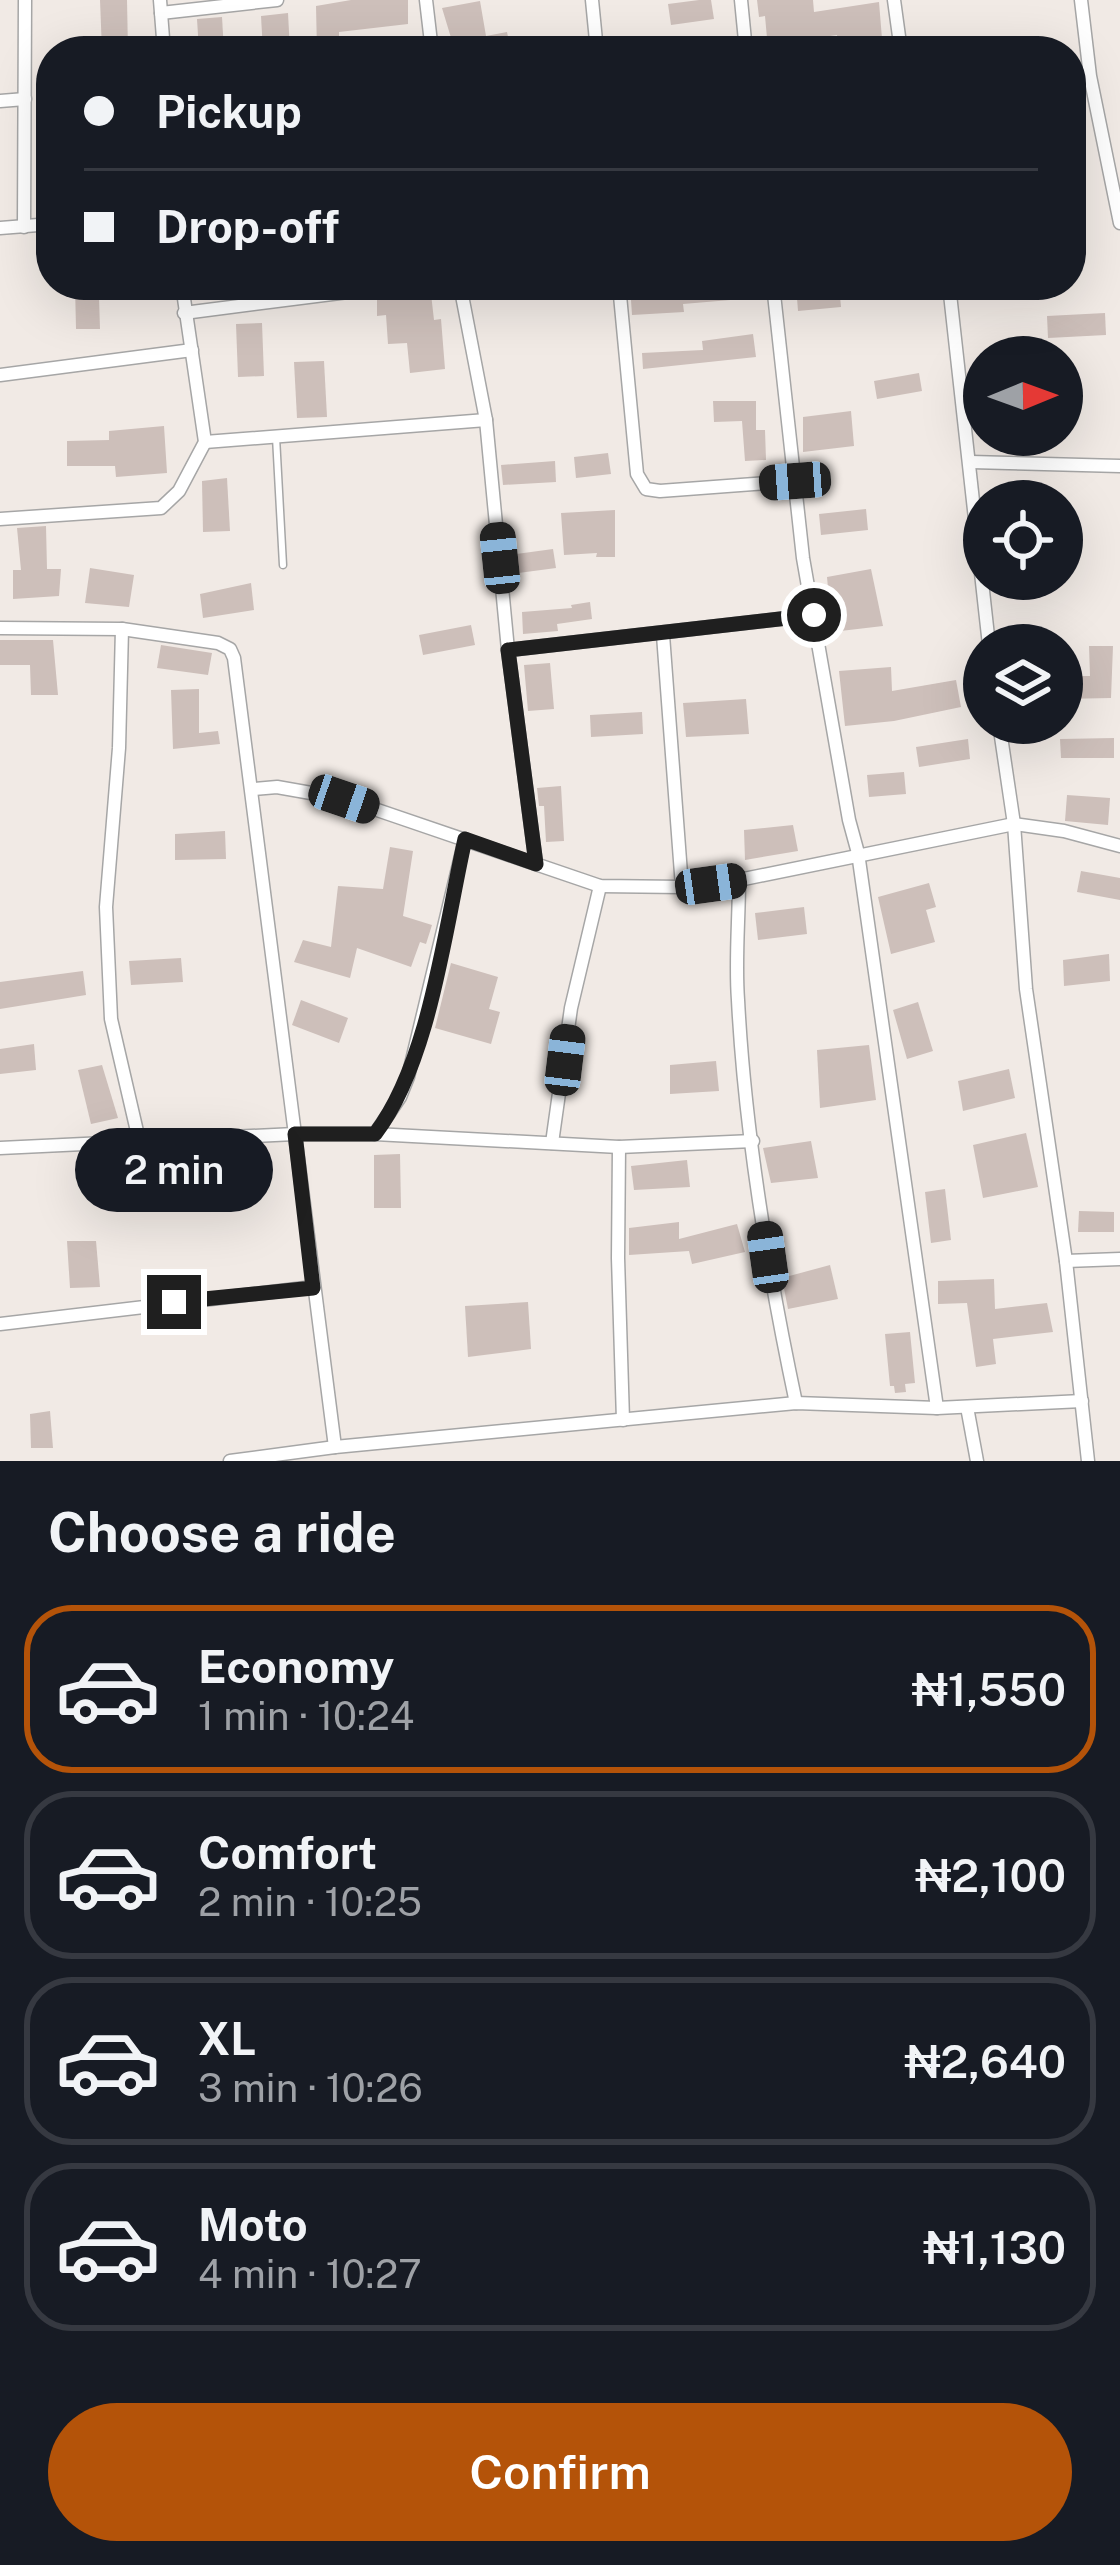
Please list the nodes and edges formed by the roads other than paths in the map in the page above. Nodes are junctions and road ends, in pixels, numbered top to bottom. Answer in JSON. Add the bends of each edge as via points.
{"nodes":[{"id":1,"x":25,"y":0,"type":"edge"},
{"id":2,"x":277,"y":0,"type":"edge"},
{"id":3,"x":426,"y":0,"type":"edge"},
{"id":4,"x":592,"y":0,"type":"edge"},
{"id":5,"x":741,"y":0,"type":"edge"},
{"id":6,"x":894,"y":0,"type":"edge"},
{"id":7,"x":1081,"y":0,"type":"edge"},
{"id":8,"x":161,"y":7,"type":"edge"},
{"id":9,"x":430,"y":36,"type":"edge"},
{"id":10,"x":596,"y":36,"type":"edge"},
{"id":11,"x":745,"y":36,"type":"edge"},
{"id":12,"x":900,"y":36,"type":"edge"},
{"id":13,"x":1085,"y":36,"type":"edge"},
{"id":14,"x":1086,"y":42,"type":"edge"},
{"id":15,"x":25,"y":99,"type":"junction"},
{"id":16,"x":0,"y":101,"type":"edge"},
{"id":17,"x":1120,"y":223,"type":"edge"},
{"id":18,"x":36,"y":226,"type":"edge"},
{"id":19,"x":24,"y":227,"type":"junction"},
{"id":20,"x":0,"y":228,"type":"edge"},
{"id":21,"x":183,"y":300,"type":"edge"},
{"id":22,"x":286,"y":300,"type":"edge"},
{"id":23,"x":463,"y":300,"type":"edge"},
{"id":24,"x":620,"y":300,"type":"edge"},
{"id":25,"x":775,"y":300,"type":"edge"},
{"id":26,"x":951,"y":300,"type":"edge"},
{"id":27,"x":184,"y":313,"type":"junction"},
{"id":28,"x":192,"y":350,"type":"junction"},
{"id":29,"x":0,"y":375,"type":"edge"},
{"id":30,"x":486,"y":420,"type":"junction"},
{"id":31,"x":276,"y":436,"type":"junction"},
{"id":32,"x":205,"y":442,"type":"junction"},
{"id":33,"x":971,"y":462,"type":"junction"},
{"id":34,"x":1120,"y":466,"type":"edge"},
{"id":35,"x":795,"y":481,"type":"junction"},
{"id":36,"x":0,"y":519,"type":"edge"},
{"id":37,"x":283,"y":565,"type":"dead end"},
{"id":38,"x":814,"y":615,"type":"junction"},
{"id":39,"x":987,"y":624,"type":"edge"},
{"id":40,"x":0,"y":628,"type":"edge"},
{"id":41,"x":122,"y":629,"type":"junction"},
{"id":42,"x":663,"y":635,"type":"junction"},
{"id":43,"x":508,"y":650,"type":"junction"},
{"id":44,"x":1002,"y":744,"type":"edge"},
{"id":45,"x":254,"y":789,"type":"junction"},
{"id":46,"x":1014,"y":824,"type":"junction"},
{"id":47,"x":465,"y":839,"type":"junction"},
{"id":48,"x":1120,"y":846,"type":"edge"},
{"id":49,"x":858,"y":853,"type":"junction"},
{"id":50,"x":536,"y":864,"type":"junction"},
{"id":51,"x":739,"y":880,"type":"junction"},
{"id":52,"x":600,"y":886,"type":"junction"},
{"id":53,"x":682,"y":887,"type":"junction"},
{"id":54,"x":295,"y":1134,"type":"junction"},
{"id":55,"x":375,"y":1134,"type":"junction"},
{"id":56,"x":139,"y":1140,"type":"junction"},
{"id":57,"x":753,"y":1141,"type":"junction"},
{"id":58,"x":552,"y":1143,"type":"junction"},
{"id":59,"x":619,"y":1147,"type":"junction"},
{"id":60,"x":0,"y":1148,"type":"edge"},
{"id":61,"x":1120,"y":1258,"type":"edge"},
{"id":62,"x":1066,"y":1261,"type":"junction"},
{"id":63,"x":313,"y":1288,"type":"junction"},
{"id":64,"x":0,"y":1324,"type":"edge"},
{"id":65,"x":1082,"y":1401,"type":"junction"},
{"id":66,"x":796,"y":1403,"type":"junction"},
{"id":67,"x":967,"y":1407,"type":"junction"},
{"id":68,"x":937,"y":1408,"type":"junction"},
{"id":69,"x":623,"y":1420,"type":"junction"},
{"id":70,"x":335,"y":1447,"type":"junction"},
{"id":71,"x":230,"y":1461,"type":"edge"},
{"id":72,"x":977,"y":1461,"type":"edge"},
{"id":73,"x":1088,"y":1461,"type":"edge"}],
"edges":[{"from":1,"to":15,"type":"street"},
{"from":2,"to":8,"type":"street"},
{"from":3,"to":9,"type":"street"},
{"from":4,"to":10,"type":"street"},
{"from":5,"to":11,"type":"street"},
{"from":6,"to":12,"type":"street"},
{"from":7,"to":13,"type":"street"},
{"from":14,"to":17,"type":"street"},
{"from":15,"to":16,"type":"street"},
{"from":15,"to":19,"type":"street"},
{"from":18,"to":19,"type":"street"},
{"from":19,"to":20,"type":"street"},
{"from":21,"to":27,"type":"street"},
{"from":22,"to":27,"type":"street"},
{"from":23,"to":30,"type":"street"},
{"from":24,"to":35,"type":"street","via":[[637,474],[646,489]]},
{"from":25,"to":35,"type":"street"},
{"from":26,"to":33,"type":"street"},
{"from":27,"to":28,"type":"street"},
{"from":28,"to":29,"type":"street"},
{"from":28,"to":32,"type":"street"},
{"from":30,"to":31,"type":"street"},
{"from":30,"to":43,"type":"street"},
{"from":31,"to":32,"type":"street"},
{"from":31,"to":37,"type":"lane"},
{"from":32,"to":36,"type":"street","via":[[161,508]]},
{"from":33,"to":34,"type":"street"},
{"from":33,"to":39,"type":"street"},
{"from":35,"to":38,"type":"street"},
{"from":38,"to":42,"type":"street"},
{"from":38,"to":49,"type":"street"},
{"from":40,"to":41,"type":"street"},
{"from":41,"to":45,"type":"street","via":[[230,649]]},
{"from":41,"to":56,"type":"street","via":[[106,907],[111,1019]]},
{"from":42,"to":43,"type":"street"},
{"from":42,"to":53,"type":"street"},
{"from":43,"to":50,"type":"street"},
{"from":44,"to":46,"type":"street"},
{"from":45,"to":47,"type":"street","via":[[344,799]]},
{"from":45,"to":54,"type":"street"},
{"from":46,"to":48,"type":"street"},
{"from":46,"to":49,"type":"street"},
{"from":46,"to":62,"type":"street","via":[[1026,989]]},
{"from":47,"to":50,"type":"street"},
{"from":47,"to":55,"type":"street","via":[[408,1077]]},
{"from":49,"to":51,"type":"street"},
{"from":49,"to":68,"type":"street"},
{"from":50,"to":52,"type":"street"},
{"from":51,"to":53,"type":"street"},
{"from":51,"to":57,"type":"street","via":[[737,998]]},
{"from":52,"to":53,"type":"street"},
{"from":52,"to":58,"type":"street","via":[[571,1008]]},
{"from":54,"to":55,"type":"street"},
{"from":54,"to":56,"type":"street"},
{"from":54,"to":63,"type":"street"},
{"from":55,"to":58,"type":"street"},
{"from":56,"to":60,"type":"street"},
{"from":57,"to":59,"type":"street"},
{"from":57,"to":66,"type":"street"},
{"from":58,"to":59,"type":"street"},
{"from":59,"to":69,"type":"street"},
{"from":61,"to":62,"type":"street"},
{"from":62,"to":65,"type":"street"},
{"from":63,"to":64,"type":"street"},
{"from":63,"to":70,"type":"street"},
{"from":65,"to":67,"type":"street"},
{"from":65,"to":73,"type":"street"},
{"from":66,"to":68,"type":"street"},
{"from":66,"to":69,"type":"street"},
{"from":67,"to":68,"type":"street"},
{"from":67,"to":72,"type":"street"},
{"from":69,"to":70,"type":"street"},
{"from":70,"to":71,"type":"street"}]}
